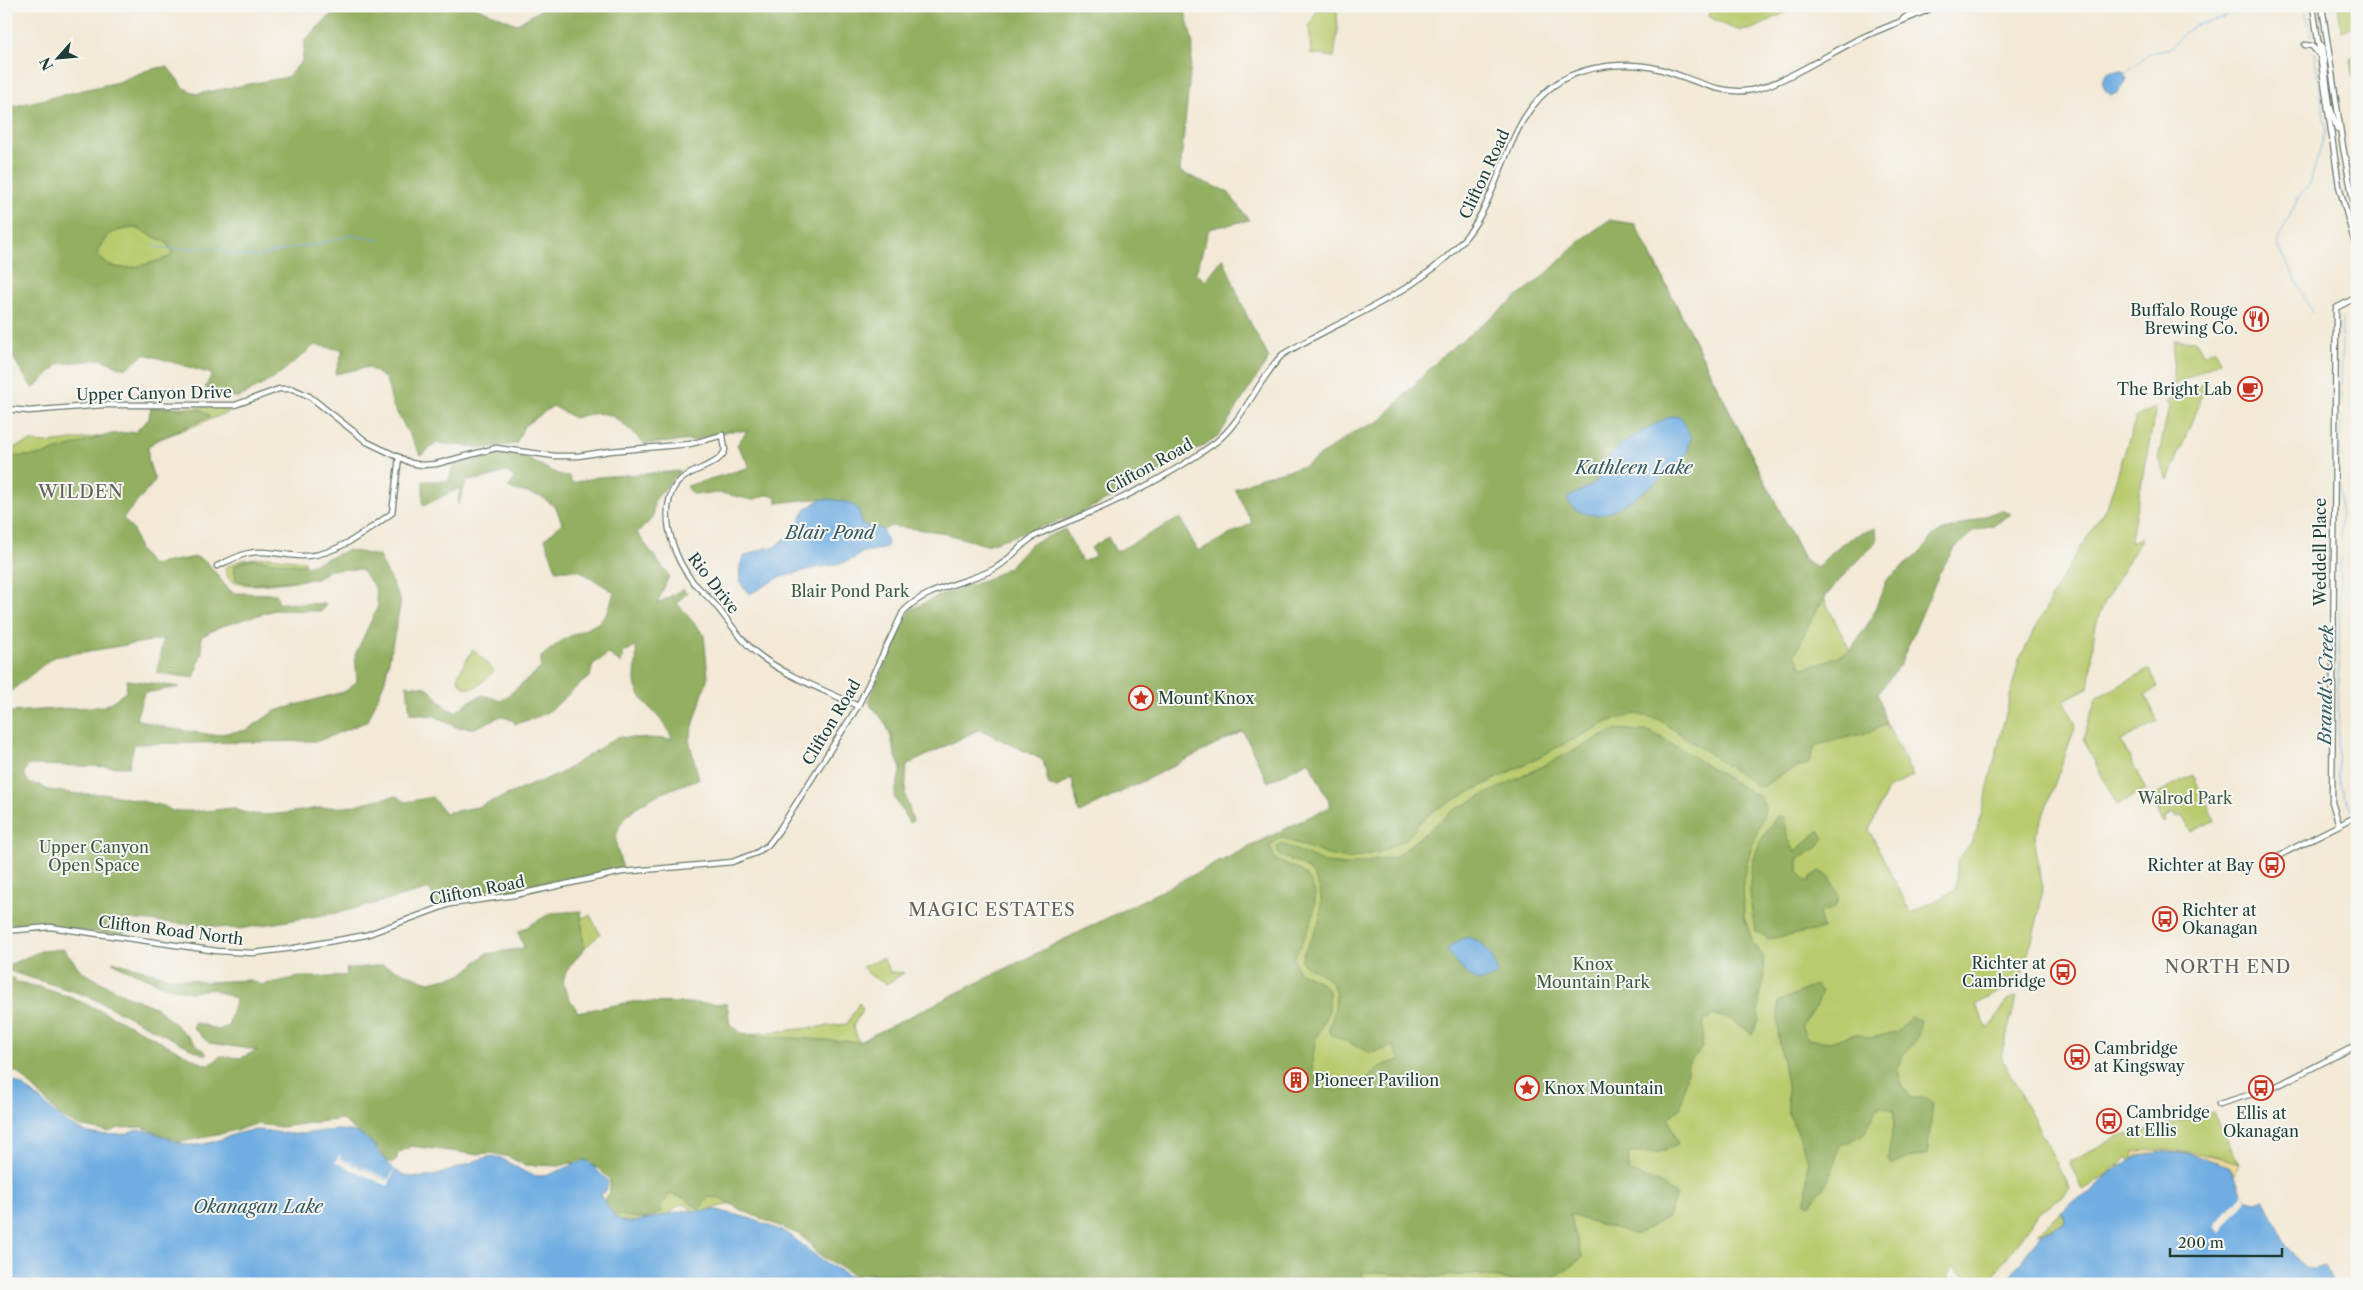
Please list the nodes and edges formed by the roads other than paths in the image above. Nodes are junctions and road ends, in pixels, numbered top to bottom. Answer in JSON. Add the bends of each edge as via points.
{"nodes":[{"id":1,"x":1920,"y":6,"type":"edge"},
{"id":2,"x":1936,"y":6,"type":"edge"},
{"id":3,"x":2313,"y":6,"type":"edge"},
{"id":4,"x":2322,"y":6,"type":"edge"},
{"id":5,"x":1902,"y":20,"type":"junction"},
{"id":6,"x":2318,"y":42,"type":"junction"},
{"id":7,"x":2319,"y":57,"type":"junction"},
{"id":8,"x":2342,"y":147,"type":"junction"},
{"id":9,"x":2357,"y":220,"type":"edge"},
{"id":10,"x":2357,"y":251,"type":"edge"},
{"id":11,"x":2357,"y":297,"type":"edge"},
{"id":12,"x":6,"y":409,"type":"edge"},
{"id":13,"x":723,"y":435,"type":"joint"},
{"id":14,"x":399,"y":457,"type":"junction"},
{"id":15,"x":217,"y":566,"type":"dead end"},
{"id":16,"x":858,"y":706,"type":"junction"},
{"id":17,"x":2357,"y":816,"type":"edge"},
{"id":18,"x":2339,"y":825,"type":"junction"},
{"id":19,"x":2278,"y":856,"type":"dead end"},
{"id":20,"x":390,"y":927,"type":"joint"},
{"id":21,"x":6,"y":931,"type":"edge"},
{"id":22,"x":2357,"y":1046,"type":"edge"},
{"id":23,"x":2219,"y":1104,"type":"dead end"}],
"edges":[{"from":1,"to":5,"type":"street","name":"Clifton Road"},
{"from":2,"to":5,"type":"street","name":"Clifton Road"},
{"from":3,"to":6,"type":"street"},
{"from":4,"to":8,"type":"street"},
{"from":5,"to":16,"type":"street","name":"Clifton Road","via":[[1753,90],[1714,88],[1658,69],[1612,65],[1560,82],[1526,113],[1481,216],[1449,255],[1392,297],[1282,355],[1227,431],[1181,465],[1034,537],[996,568],[912,603],[904,612]]},
{"from":6,"to":7,"type":"street"},
{"from":6,"to":7,"type":"street","via":[[2305,45],[2313,48]]},
{"from":6,"to":8,"type":"street","via":[[2322,47],[2330,106]]},
{"from":7,"to":10,"type":"street","via":[[2339,186]]},
{"from":8,"to":9,"type":"street"},
{"from":11,"to":18,"type":"street","name":"Weddell Place","via":[[2336,308],[2332,802]]},
{"from":12,"to":14,"type":"street","name":"Upper Canyon Drive","via":[[29,411],[103,404],[235,405],[279,388],[293,389],[309,396],[367,442]]},
{"from":13,"to":14,"type":"street","name":"Upper Canyon Drive","via":[[690,444],[578,456],[496,448],[436,464],[411,463]]},
{"from":13,"to":16,"type":"street","name":"Rio Drive","via":[[726,450],[721,458],[683,477],[672,489],[668,518],[679,561],[694,583],[762,657]]},
{"from":14,"to":15,"type":"street","via":[[392,513],[367,530],[323,553],[307,556],[247,554]]},
{"from":16,"to":20,"type":"street","name":"Clifton Road","via":[[778,832],[755,854],[732,862],[622,872],[515,895],[450,904]]},
{"from":17,"to":18,"type":"street"},
{"from":18,"to":19,"type":"street"},
{"from":20,"to":21,"type":"street","name":"Clifton Road North","via":[[334,942],[253,953],[188,948],[50,927]]},
{"from":22,"to":23,"type":"street","via":[[2275,1087]]}]}
